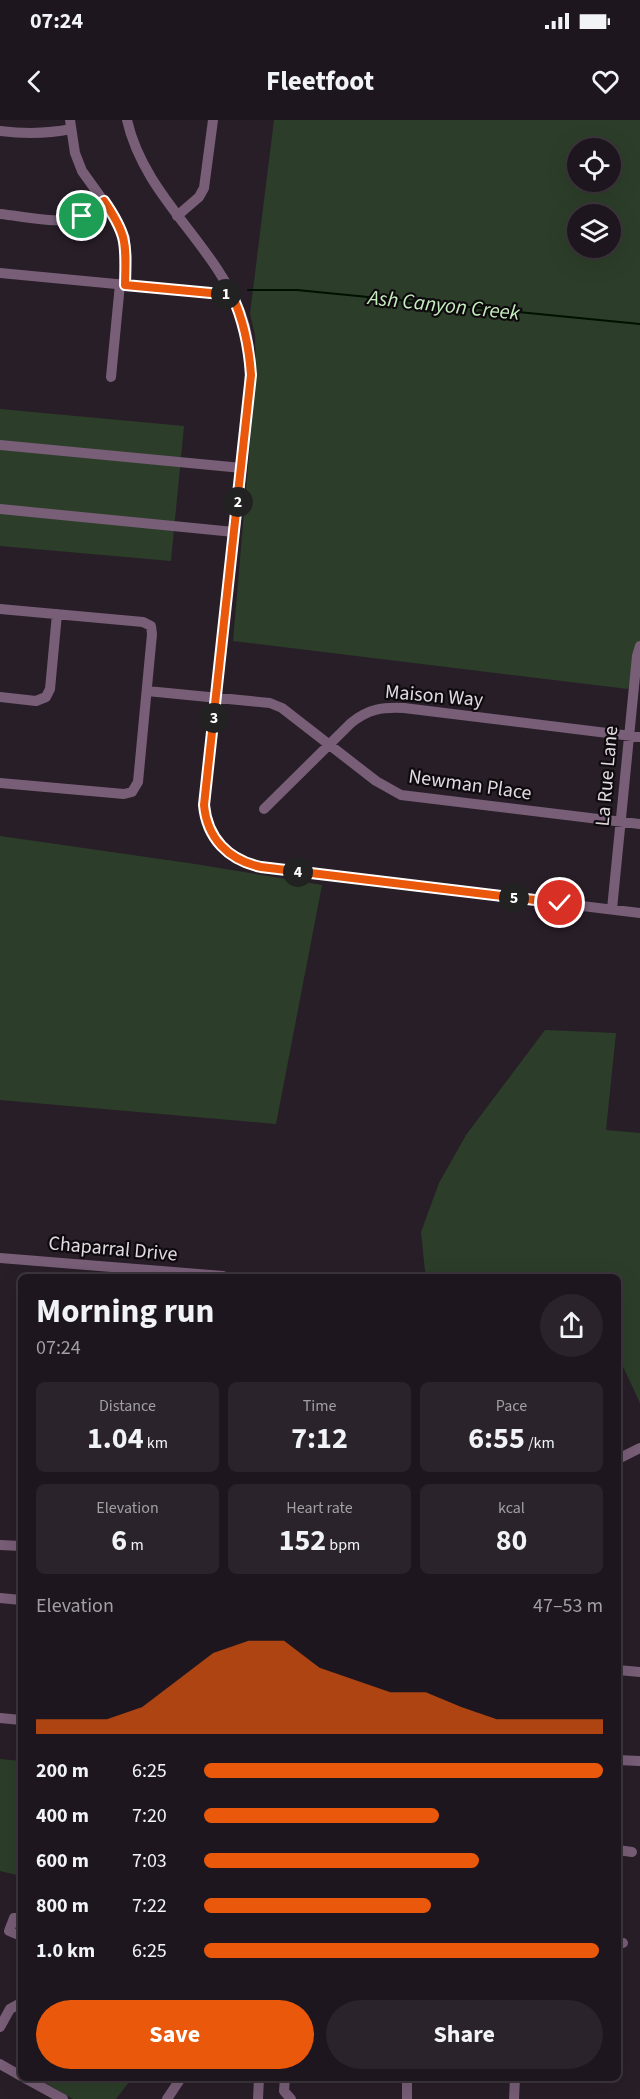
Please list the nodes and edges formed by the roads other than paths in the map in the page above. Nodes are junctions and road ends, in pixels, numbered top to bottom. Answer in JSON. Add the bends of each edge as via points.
{"nodes":[{"id":1,"x":127,"y":120,"type":"edge"},
{"id":2,"x":213,"y":120,"type":"edge"},
{"id":3,"x":70,"y":124,"type":"edge"},
{"id":4,"x":0,"y":131,"type":"edge"},
{"id":5,"x":104,"y":201,"type":"junction"},
{"id":6,"x":0,"y":214,"type":"edge"},
{"id":7,"x":177,"y":216,"type":"junction"},
{"id":8,"x":0,"y":273,"type":"edge"},
{"id":9,"x":122,"y":284,"type":"junction"},
{"id":10,"x":232,"y":295,"type":"junction"},
{"id":11,"x":111,"y":377,"type":"dead end"},
{"id":12,"x":0,"y":445,"type":"edge"},
{"id":13,"x":242,"y":468,"type":"junction"},
{"id":14,"x":0,"y":509,"type":"edge"},
{"id":15,"x":234,"y":532,"type":"junction"},
{"id":16,"x":0,"y":609,"type":"edge"},
{"id":17,"x":57,"y":614,"type":"junction"},
{"id":18,"x":640,"y":645,"type":"edge"},
{"id":19,"x":147,"y":691,"type":"junction"},
{"id":20,"x":216,"y":696,"type":"junction"},
{"id":21,"x":0,"y":697,"type":"edge"},
{"id":22,"x":628,"y":735,"type":"junction"},
{"id":23,"x":640,"y":737,"type":"edge"},
{"id":24,"x":330,"y":744,"type":"junction"},
{"id":25,"x":0,"y":783,"type":"edge"},
{"id":26,"x":264,"y":809,"type":"dead end"},
{"id":27,"x":620,"y":822,"type":"junction"},
{"id":28,"x":640,"y":824,"type":"edge"},
{"id":29,"x":612,"y":909,"type":"junction"},
{"id":30,"x":640,"y":913,"type":"edge"},
{"id":31,"x":0,"y":1258,"type":"edge"},
{"id":32,"x":198,"y":1274,"type":"edge"},
{"id":33,"x":640,"y":1448,"type":"edge"},
{"id":34,"x":621,"y":1458,"type":"edge"},
{"id":35,"x":0,"y":1545,"type":"edge"},
{"id":36,"x":18,"y":1546,"type":"edge"},
{"id":37,"x":0,"y":1598,"type":"edge"},
{"id":38,"x":18,"y":1600,"type":"edge"},
{"id":39,"x":621,"y":1670,"type":"edge"},
{"id":40,"x":640,"y":1672,"type":"edge"},
{"id":41,"x":0,"y":1718,"type":"edge"},
{"id":42,"x":18,"y":1720,"type":"edge"},
{"id":43,"x":621,"y":1760,"type":"edge"},
{"id":44,"x":639,"y":1761,"type":"edge"},
{"id":45,"x":621,"y":1850,"type":"edge"},
{"id":46,"x":632,"y":1852,"type":"dead end"},
{"id":47,"x":18,"y":1919,"type":"edge"},
{"id":48,"x":18,"y":1935,"type":"edge"},
{"id":49,"x":5,"y":2006,"type":"edge"},
{"id":50,"x":0,"y":2027,"type":"edge"},
{"id":51,"x":0,"y":2064,"type":"edge"},
{"id":52,"x":18,"y":2074,"type":"edge"},
{"id":53,"x":30,"y":2081,"type":"edge"},
{"id":54,"x":179,"y":2081,"type":"edge"},
{"id":55,"x":259,"y":2081,"type":"edge"},
{"id":56,"x":285,"y":2081,"type":"edge"},
{"id":57,"x":407,"y":2081,"type":"edge"},
{"id":58,"x":515,"y":2081,"type":"edge"},
{"id":59,"x":63,"y":2099,"type":"edge"},
{"id":60,"x":167,"y":2099,"type":"edge"},
{"id":61,"x":258,"y":2099,"type":"edge"},
{"id":62,"x":291,"y":2099,"type":"edge"},
{"id":63,"x":407,"y":2099,"type":"edge"},
{"id":64,"x":514,"y":2099,"type":"edge"}],
"edges":[{"from":1,"to":7,"type":"street","via":[[136,151]]},
{"from":2,"to":7,"type":"street","via":[[204,188]]},
{"from":3,"to":4,"type":"street","via":[[51,133]]},
{"from":3,"to":5,"type":"street","via":[[82,171]]},
{"from":5,"to":6,"type":"street","via":[[75,219]]},
{"from":5,"to":9,"type":"street","via":[[125,238]]},
{"from":7,"to":10,"type":"street"},
{"from":8,"to":9,"type":"street"},
{"from":9,"to":10,"type":"street"},
{"from":9,"to":11,"type":"street"},
{"from":10,"to":13,"type":"street","via":[[250,352]]},
{"from":12,"to":13,"type":"street"},
{"from":13,"to":15,"type":"street"},
{"from":14,"to":15,"type":"street"},
{"from":15,"to":20,"type":"street"},
{"from":16,"to":17,"type":"street"},
{"from":17,"to":19,"type":"street","via":[[150,625]]},
{"from":17,"to":21,"type":"street","via":[[46,697]]},
{"from":18,"to":22,"type":"street","name":"La Rue Lane"},
{"from":19,"to":20,"type":"street","name":"Newman Place"},
{"from":19,"to":25,"type":"street","via":[[138,782],[132,792]]},
{"from":20,"to":24,"type":"street","name":"Newman Place","via":[[261,701],[282,708]]},
{"from":20,"to":29,"type":"street","via":[[204,805],[211,832],[228,854],[261,867]]},
{"from":22,"to":23,"type":"street","name":"Maison Way"},
{"from":22,"to":24,"type":"street","name":"Maison Way","via":[[387,707],[360,715]]},
{"from":22,"to":27,"type":"street","name":"La Rue Lane"},
{"from":24,"to":26,"type":"street","name":"Maison Way"},
{"from":24,"to":27,"type":"street","name":"Newman Place","via":[[400,795]]},
{"from":27,"to":28,"type":"street","name":"Newman Place"},
{"from":27,"to":29,"type":"street","name":"La Rue Lane"},
{"from":29,"to":30,"type":"street"},
{"from":31,"to":32,"type":"street","name":"Chaparral Drive"},
{"from":33,"to":34,"type":"street"},
{"from":35,"to":36,"type":"street"},
{"from":37,"to":38,"type":"street"},
{"from":39,"to":40,"type":"street"},
{"from":41,"to":42,"type":"street"},
{"from":43,"to":44,"type":"street"},
{"from":45,"to":46,"type":"street"},
{"from":47,"to":48,"type":"street","via":[[14,1918],[9,1931]]},
{"from":49,"to":50,"type":"street"},
{"from":51,"to":52,"type":"street"},
{"from":53,"to":59,"type":"street"},
{"from":54,"to":60,"type":"street"},
{"from":55,"to":61,"type":"street"},
{"from":56,"to":62,"type":"street","via":[[284,2091]]},
{"from":57,"to":63,"type":"street"},
{"from":58,"to":64,"type":"street"}]}
